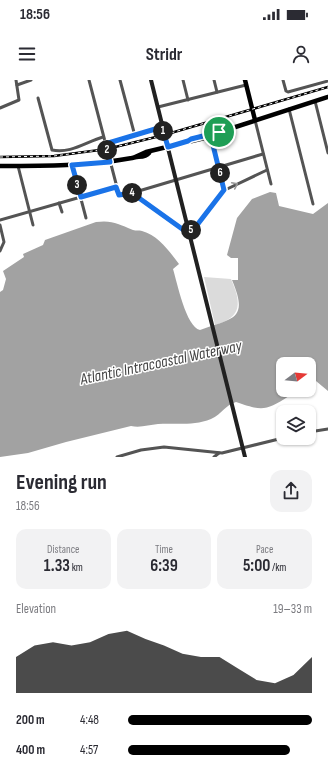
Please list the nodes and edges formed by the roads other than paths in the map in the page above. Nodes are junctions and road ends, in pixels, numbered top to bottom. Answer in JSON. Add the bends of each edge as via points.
{"nodes":[{"id":1,"x":16,"y":80,"type":"edge"},
{"id":2,"x":31,"y":80,"type":"edge"},
{"id":3,"x":89,"y":80,"type":"edge"},
{"id":4,"x":120,"y":80,"type":"edge"},
{"id":5,"x":152,"y":80,"type":"edge"},
{"id":6,"x":183,"y":80,"type":"edge"},
{"id":7,"x":214,"y":80,"type":"edge"},
{"id":8,"x":283,"y":80,"type":"edge"},
{"id":9,"x":323,"y":81,"type":"edge"},
{"id":10,"x":328,"y":81,"type":"edge"},
{"id":11,"x":245,"y":82,"type":"edge"},
{"id":12,"x":17,"y":85,"type":"junction"},
{"id":13,"x":217,"y":92,"type":"junction"},
{"id":14,"x":328,"y":97,"type":"edge"},
{"id":15,"x":38,"y":98,"type":"dead end"},
{"id":16,"x":188,"y":100,"type":"junction"},
{"id":17,"x":315,"y":101,"type":"junction"},
{"id":18,"x":158,"y":107,"type":"junction"},
{"id":19,"x":0,"y":108,"type":"edge"},
{"id":20,"x":289,"y":109,"type":"junction"},
{"id":21,"x":255,"y":120,"type":"junction"},
{"id":22,"x":162,"y":127,"type":"junction"},
{"id":23,"x":219,"y":132,"type":"junction"},
{"id":24,"x":135,"y":136,"type":"junction"},
{"id":25,"x":211,"y":137,"type":"junction"},
{"id":26,"x":103,"y":138,"type":"junction"},
{"id":27,"x":188,"y":141,"type":"junction"},
{"id":28,"x":105,"y":144,"type":"junction"},
{"id":29,"x":168,"y":147,"type":"junction"},
{"id":30,"x":328,"y":153,"type":"edge"},
{"id":31,"x":263,"y":154,"type":"junction"},
{"id":32,"x":110,"y":162,"type":"junction"},
{"id":33,"x":72,"y":165,"type":"junction"},
{"id":34,"x":0,"y":166,"type":"edge"},
{"id":35,"x":18,"y":166,"type":"junction"},
{"id":36,"x":218,"y":168,"type":"junction"},
{"id":37,"x":267,"y":170,"type":"junction"},
{"id":38,"x":176,"y":180,"type":"junction"},
{"id":39,"x":271,"y":184,"type":"dead end"},
{"id":40,"x":116,"y":187,"type":"junction"},
{"id":41,"x":224,"y":190,"type":"junction"},
{"id":42,"x":132,"y":193,"type":"junction"},
{"id":43,"x":81,"y":197,"type":"junction"},
{"id":44,"x":59,"y":203,"type":"junction"},
{"id":45,"x":313,"y":204,"type":"dead end"},
{"id":46,"x":30,"y":211,"type":"junction"},
{"id":47,"x":62,"y":212,"type":"dead end"},
{"id":48,"x":86,"y":218,"type":"dead end"},
{"id":49,"x":0,"y":220,"type":"edge"},
{"id":50,"x":0,"y":225,"type":"edge"},
{"id":51,"x":33,"y":225,"type":"dead end"},
{"id":52,"x":189,"y":231,"type":"junction"},
{"id":53,"x":0,"y":251,"type":"edge"},
{"id":54,"x":328,"y":429,"type":"edge"},
{"id":55,"x":316,"y":431,"type":"edge"},
{"id":56,"x":276,"y":440,"type":"edge"},
{"id":57,"x":243,"y":448,"type":"junction"},
{"id":58,"x":219,"y":453,"type":"junction"},
{"id":59,"x":117,"y":457,"type":"edge"},
{"id":60,"x":214,"y":457,"type":"edge"},
{"id":61,"x":245,"y":457,"type":"edge"}],
"edges":[{"from":1,"to":12,"type":"street"},
{"from":2,"to":12,"type":"street"},
{"from":3,"to":26,"type":"street"},
{"from":4,"to":24,"type":"street"},
{"from":5,"to":18,"type":"main road"},
{"from":6,"to":16,"type":"street"},
{"from":7,"to":13,"type":"street"},
{"from":8,"to":9,"type":"street","via":[[287,91]]},
{"from":9,"to":10,"type":"street"},
{"from":11,"to":13,"type":"street"},
{"from":11,"to":21,"type":"main road"},
{"from":12,"to":19,"type":"street","via":[[19,100]]},
{"from":13,"to":16,"type":"street"},
{"from":14,"to":17,"type":"main road"},
{"from":15,"to":26,"type":"street","via":[[52,150],[74,149],[84,143]]},
{"from":16,"to":18,"type":"street"},
{"from":17,"to":20,"type":"main road"},
{"from":17,"to":30,"type":"street"},
{"from":18,"to":22,"type":"main road"},
{"from":20,"to":21,"type":"main road"},
{"from":20,"to":45,"type":"street"},
{"from":21,"to":23,"type":"main road"},
{"from":21,"to":31,"type":"street"},
{"from":22,"to":24,"type":"street"},
{"from":22,"to":29,"type":"main road"},
{"from":23,"to":25,"type":"main road"},
{"from":23,"to":27,"type":"main road"},
{"from":24,"to":28,"type":"street"},
{"from":25,"to":27,"type":"main road"},
{"from":25,"to":36,"type":"street"},
{"from":26,"to":28,"type":"street"},
{"from":27,"to":29,"type":"main road"},
{"from":28,"to":32,"type":"street"},
{"from":29,"to":32,"type":"main road"},
{"from":29,"to":38,"type":"main road"},
{"from":31,"to":36,"type":"street"},
{"from":31,"to":37,"type":"street"},
{"from":32,"to":33,"type":"main road"},
{"from":32,"to":40,"type":"street"},
{"from":33,"to":35,"type":"main road"},
{"from":33,"to":43,"type":"street"},
{"from":34,"to":35,"type":"main road"},
{"from":35,"to":46,"type":"street"},
{"from":36,"to":38,"type":"street"},
{"from":36,"to":41,"type":"street"},
{"from":37,"to":39,"type":"street"},
{"from":41,"to":37,"type":"street","one_way":true},
{"from":38,"to":42,"type":"street"},
{"from":38,"to":52,"type":"main road"},
{"from":40,"to":42,"type":"street","via":[[119,195]]},
{"from":40,"to":43,"type":"street"},
{"from":41,"to":52,"type":"street","via":[[194,229]]},
{"from":42,"to":52,"type":"street","via":[[185,231]]},
{"from":43,"to":44,"type":"street"},
{"from":43,"to":48,"type":"street"},
{"from":44,"to":46,"type":"street"},
{"from":44,"to":47,"type":"street"},
{"from":46,"to":49,"type":"street"},
{"from":46,"to":51,"type":"street"},
{"from":50,"to":53,"type":"street","via":[[4,242]]},
{"from":52,"to":57,"type":"main road"},
{"from":54,"to":55,"type":"street"},
{"from":56,"to":57,"type":"street"},
{"from":57,"to":58,"type":"street"},
{"from":57,"to":61,"type":"main road"},
{"from":58,"to":59,"type":"street","via":[[164,447]]},
{"from":58,"to":60,"type":"street"}]}
